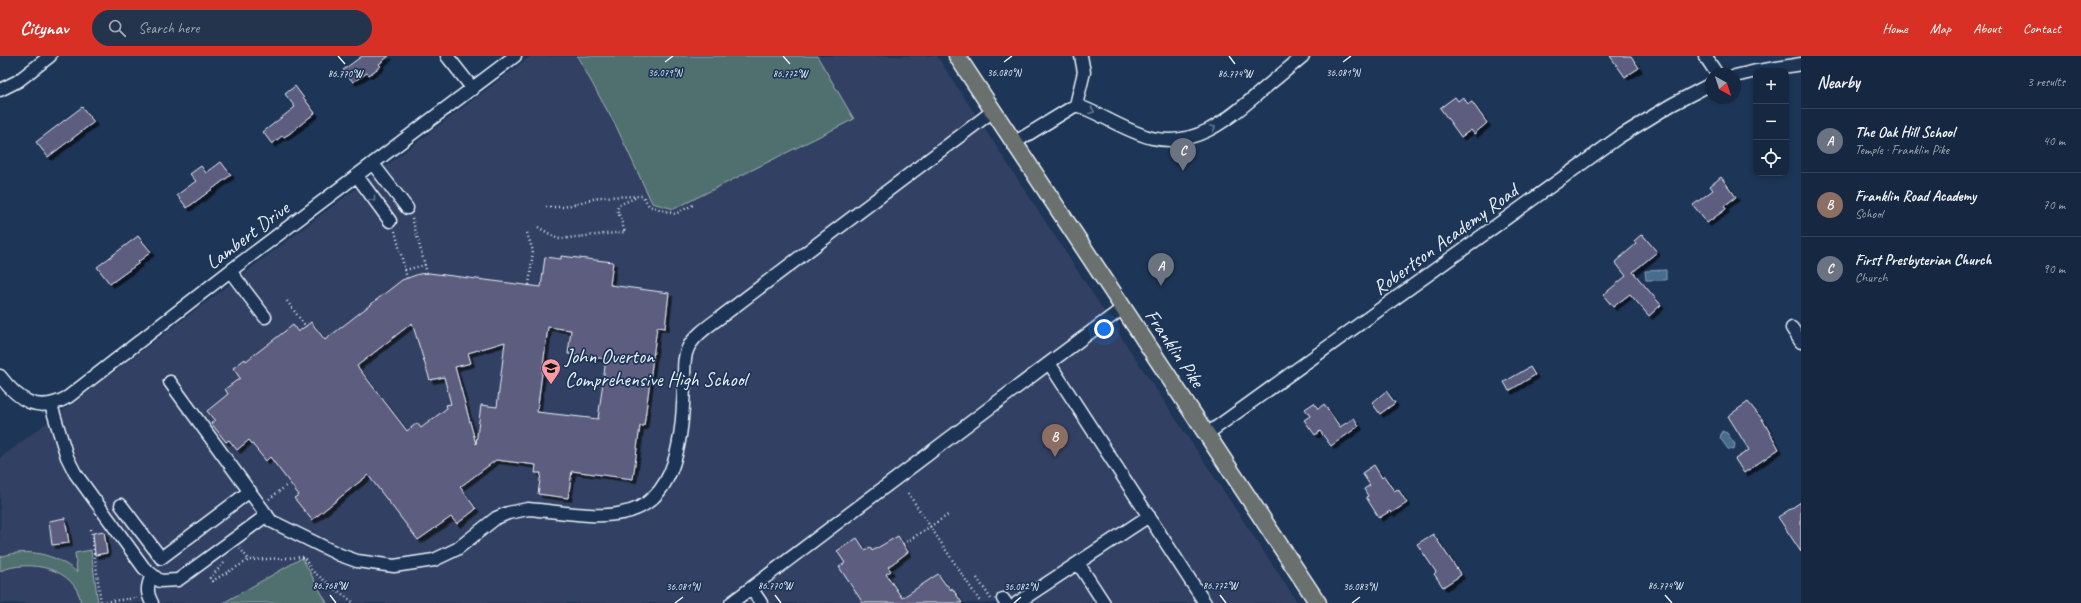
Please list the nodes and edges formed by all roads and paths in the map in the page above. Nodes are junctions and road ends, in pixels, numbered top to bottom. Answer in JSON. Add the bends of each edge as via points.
{"nodes":[{"id":1,"x":50,"y":56,"type":"edge"},
{"id":2,"x":447,"y":56,"type":"edge"},
{"id":3,"x":515,"y":56,"type":"edge"},
{"id":4,"x":957,"y":56,"type":"edge"},
{"id":5,"x":1080,"y":56,"type":"edge"},
{"id":6,"x":1304,"y":56,"type":"edge"},
{"id":7,"x":1705,"y":56,"type":"edge"},
{"id":8,"x":1801,"y":64,"type":"edge"},
{"id":9,"x":1713,"y":68,"type":"edge"},
{"id":10,"x":1776,"y":68,"type":"edge"},
{"id":11,"x":1753,"y":72,"type":"edge"},
{"id":12,"x":1741,"y":75,"type":"edge"},
{"id":13,"x":1705,"y":87,"type":"edge"},
{"id":14,"x":473,"y":89,"type":"junction"},
{"id":15,"x":0,"y":90,"type":"edge"},
{"id":16,"x":1076,"y":106,"type":"junction"},
{"id":17,"x":993,"y":111,"type":"junction"},
{"id":18,"x":1014,"y":143,"type":"junction"},
{"id":19,"x":374,"y":164,"type":"junction"},
{"id":20,"x":357,"y":176,"type":"junction"},
{"id":21,"x":640,"y":196,"type":"junction"},
{"id":22,"x":693,"y":205,"type":"dead end"},
{"id":23,"x":546,"y":207,"type":"dead end"},
{"id":24,"x":409,"y":211,"type":"joint"},
{"id":25,"x":392,"y":224,"type":"joint"},
{"id":26,"x":538,"y":226,"type":"dead end"},
{"id":27,"x":527,"y":233,"type":"dead end"},
{"id":28,"x":425,"y":265,"type":"junction"},
{"id":29,"x":405,"y":270,"type":"junction"},
{"id":30,"x":230,"y":271,"type":"junction"},
{"id":31,"x":427,"y":273,"type":"dead end"},
{"id":32,"x":407,"y":278,"type":"dead end"},
{"id":33,"x":529,"y":285,"type":"dead end"},
{"id":34,"x":287,"y":301,"type":"dead end"},
{"id":35,"x":1123,"y":308,"type":"junction"},
{"id":36,"x":265,"y":317,"type":"dead end"},
{"id":37,"x":306,"y":327,"type":"dead end"},
{"id":38,"x":1792,"y":328,"type":"dead end"},
{"id":39,"x":1801,"y":342,"type":"edge"},
{"id":40,"x":1049,"y":363,"type":"junction"},
{"id":41,"x":0,"y":376,"type":"edge"},
{"id":42,"x":170,"y":382,"type":"dead end"},
{"id":43,"x":51,"y":406,"type":"junction"},
{"id":44,"x":1207,"y":434,"type":"junction"},
{"id":45,"x":286,"y":486,"type":"dead end"},
{"id":46,"x":250,"y":491,"type":"junction"},
{"id":47,"x":908,"y":493,"type":"dead end"},
{"id":48,"x":121,"y":505,"type":"dead end"},
{"id":49,"x":263,"y":510,"type":"junction"},
{"id":50,"x":948,"y":515,"type":"dead end"},
{"id":51,"x":1149,"y":516,"type":"junction"},
{"id":52,"x":931,"y":527,"type":"junction"},
{"id":53,"x":91,"y":529,"type":"dead end"},
{"id":54,"x":236,"y":543,"type":"junction"},
{"id":55,"x":903,"y":544,"type":"dead end"},
{"id":56,"x":234,"y":552,"type":"dead end"},
{"id":57,"x":229,"y":557,"type":"dead end"},
{"id":58,"x":249,"y":560,"type":"junction"},
{"id":59,"x":1078,"y":563,"type":"junction"},
{"id":60,"x":152,"y":575,"type":"junction"},
{"id":61,"x":977,"y":578,"type":"dead end"},
{"id":62,"x":751,"y":588,"type":"junction"},
{"id":63,"x":137,"y":598,"type":"dead end"},
{"id":64,"x":1001,"y":602,"type":"edge"},
{"id":65,"x":101,"y":603,"type":"edge"},
{"id":66,"x":152,"y":603,"type":"edge"},
{"id":67,"x":354,"y":603,"type":"edge"},
{"id":68,"x":730,"y":603,"type":"edge"},
{"id":69,"x":761,"y":603,"type":"edge"},
{"id":70,"x":981,"y":603,"type":"edge"},
{"id":71,"x":1017,"y":603,"type":"edge"},
{"id":72,"x":1104,"y":603,"type":"edge"},
{"id":73,"x":1205,"y":603,"type":"edge"},
{"id":74,"x":1318,"y":603,"type":"edge"}],
"edges":[{"from":1,"to":15,"type":"street","via":[[18,81]]},
{"from":2,"to":14,"type":"street"},
{"from":3,"to":14,"type":"street","name":"Lambert Drive"},
{"from":4,"to":17,"type":"main road","name":"Franklin Pike"},
{"from":5,"to":16,"type":"street","via":[[1084,72]]},
{"from":16,"to":6,"type":"street","one_way":true,"via":[[1152,138],[1191,138],[1221,124]]},
{"from":7,"to":9,"type":"street"},
{"from":8,"to":10,"type":"street"},
{"from":11,"to":12,"type":"street"},
{"from":13,"to":44,"type":"street","name":"Robertson Academy Road","via":[[1619,137]]},
{"from":14,"to":19,"type":"street","name":"Lambert Drive"},
{"from":16,"to":18,"type":"street"},
{"from":17,"to":18,"type":"main road","name":"Franklin Pike"},
{"from":17,"to":49,"type":"street","via":[[738,304],[692,342],[685,358],[681,433],[674,462],[662,486],[632,511],[614,514],[528,509],[514,511],[496,518],[447,555],[434,560],[394,566],[340,556],[271,521]]},
{"from":18,"to":35,"type":"main road","name":"Franklin Pike"},
{"from":19,"to":20,"type":"street","name":"Lambert Drive"},
{"from":19,"to":24,"type":"street"},
{"from":20,"to":25,"type":"street","one_way":true},
{"from":20,"to":30,"type":"street","name":"Lambert Drive"},
{"from":21,"to":22,"type":"path","via":[[643,196],[649,206],[675,214]]},
{"from":21,"to":23,"type":"path","via":[[600,197],[564,207]]},
{"from":21,"to":26,"type":"path","via":[[619,205],[616,209],[625,232],[558,239]]},
{"from":24,"to":28,"type":"path"},
{"from":25,"to":29,"type":"path"},
{"from":27,"to":33,"type":"path","via":[[533,250]]},
{"from":28,"to":29,"type":"path"},
{"from":28,"to":31,"type":"path"},
{"from":29,"to":32,"type":"path"},
{"from":30,"to":36,"type":"street"},
{"from":30,"to":43,"type":"street","name":"Lambert Drive","via":[[78,391]]},
{"from":34,"to":37,"type":"path"},
{"from":35,"to":40,"type":"street"},
{"from":35,"to":44,"type":"main road","name":"Franklin Pike"},
{"from":38,"to":39,"type":"street"},
{"from":40,"to":51,"type":"street"},
{"from":40,"to":62,"type":"street"},
{"from":41,"to":43,"type":"street","via":[[25,400]]},
{"from":42,"to":46,"type":"street"},
{"from":43,"to":60,"type":"street","via":[[67,458],[75,474],[144,568]]},
{"from":44,"to":74,"type":"main road","name":"Franklin Pike"},
{"from":45,"to":49,"type":"path"},
{"from":46,"to":48,"type":"street","via":[[161,558]]},
{"from":46,"to":49,"type":"street"},
{"from":47,"to":52,"type":"path"},
{"from":49,"to":54,"type":"street"},
{"from":50,"to":52,"type":"path"},
{"from":51,"to":59,"type":"street"},
{"from":51,"to":73,"type":"street"},
{"from":52,"to":55,"type":"path"},
{"from":52,"to":70,"type":"path"},
{"from":53,"to":65,"type":"path"},
{"from":54,"to":56,"type":"path"},
{"from":54,"to":58,"type":"path"},
{"from":54,"to":60,"type":"street","via":[[178,580],[160,581]]},
{"from":57,"to":58,"type":"path","via":[[210,578],[212,581]]},
{"from":58,"to":67,"type":"path","via":[[304,557],[312,571]]},
{"from":59,"to":71,"type":"street"},
{"from":59,"to":72,"type":"street"},
{"from":60,"to":66,"type":"street","via":[[147,585]]},
{"from":61,"to":64,"type":"path"},
{"from":62,"to":68,"type":"street"},
{"from":62,"to":69,"type":"street"},
{"from":63,"to":65,"type":"path"}]}
